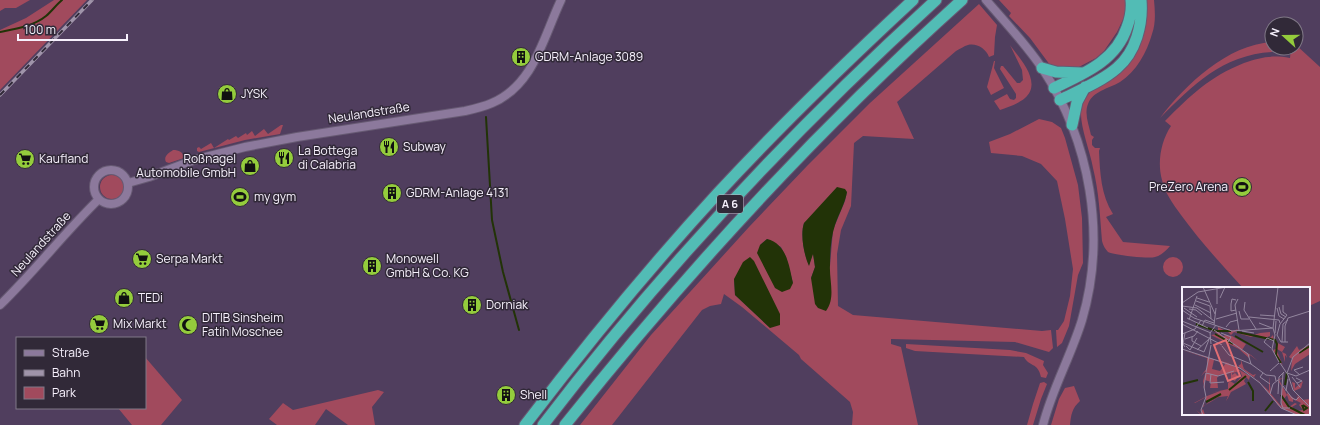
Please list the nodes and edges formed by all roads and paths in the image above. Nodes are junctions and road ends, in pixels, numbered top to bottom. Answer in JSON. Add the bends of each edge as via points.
{"nodes":[{"id":1,"x":561,"y":0,"type":"edge"},
{"id":2,"x":913,"y":0,"type":"edge"},
{"id":3,"x":936,"y":0,"type":"edge"},
{"id":4,"x":962,"y":0,"type":"edge"},
{"id":5,"x":986,"y":0,"type":"edge"},
{"id":6,"x":1131,"y":0,"type":"edge"},
{"id":7,"x":1141,"y":0,"type":"edge"},
{"id":8,"x":1042,"y":68,"type":"junction"},
{"id":9,"x":1084,"y":73,"type":"junction"},
{"id":10,"x":1085,"y":87,"type":"junction"},
{"id":11,"x":1054,"y":88,"type":"junction"},
{"id":12,"x":1060,"y":100,"type":"junction"},
{"id":13,"x":1072,"y":125,"type":"junction"},
{"id":14,"x":128,"y":183,"type":"junction"},
{"id":15,"x":100,"y":199,"type":"junction"},
{"id":16,"x":667,"y":252,"type":"junction"},
{"id":17,"x":0,"y":305,"type":"edge"},
{"id":18,"x":583,"y":339,"type":"dead end"},
{"id":19,"x":525,"y":425,"type":"edge"},
{"id":20,"x":543,"y":425,"type":"edge"},
{"id":21,"x":565,"y":425,"type":"edge"},
{"id":22,"x":1043,"y":425,"type":"edge"}],
"edges":[{"from":1,"to":14,"type":"street","name":"Neulandstraße","via":[[526,76],[511,92],[493,103],[465,111],[245,147],[194,160]]},
{"from":2,"to":16,"type":"highway","via":[[822,87],[718,193]]},
{"from":3,"to":20,"type":"highway","number":"A 6","via":[[814,116],[719,216],[604,349]]},
{"from":4,"to":21,"type":"highway","number":"A 6","via":[[917,40],[757,201],[664,305]]},
{"from":5,"to":8,"type":"street"},
{"from":6,"to":9,"type":"highway","via":[[1130,18],[1118,46],[1099,65]]},
{"from":7,"to":10,"type":"highway","via":[[1142,18],[1127,58],[1100,80]]},
{"from":8,"to":9,"type":"highway","via":[[1056,72]]},
{"from":8,"to":11,"type":"street"},
{"from":9,"to":11,"type":"highway"},
{"from":10,"to":12,"type":"highway"},
{"from":10,"to":13,"type":"highway","via":[[1077,102]]},
{"from":11,"to":12,"type":"street"},
{"from":12,"to":13,"type":"street"},
{"from":13,"to":22,"type":"street","via":[[1090,194],[1093,225],[1092,262],[1082,320]]},
{"from":14,"to":15,"type":"street","via":[[127,194],[120,202],[112,204]]},
{"from":14,"to":15,"type":"street","via":[[119,172],[105,171],[95,182],[95,191]]},
{"from":15,"to":17,"type":"street","name":"Neulandstraße"},
{"from":16,"to":18,"type":"highway","via":[[637,278]]},
{"from":16,"to":19,"type":"highway","via":[[599,331]]}]}
